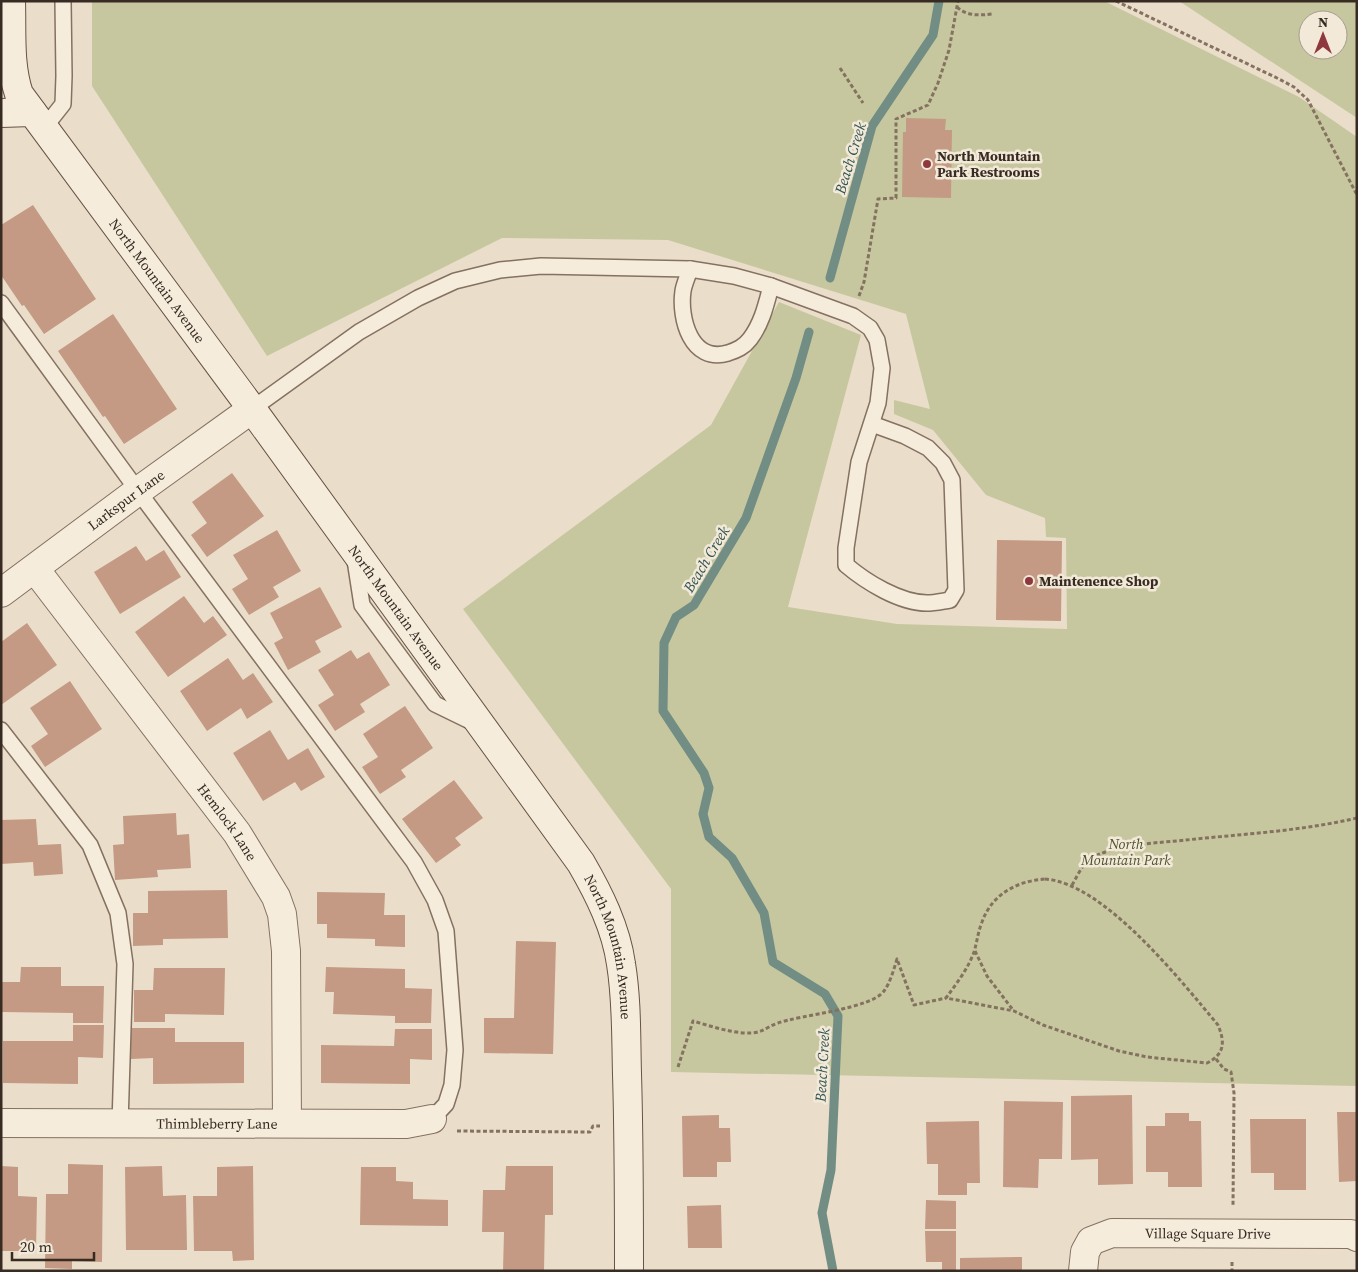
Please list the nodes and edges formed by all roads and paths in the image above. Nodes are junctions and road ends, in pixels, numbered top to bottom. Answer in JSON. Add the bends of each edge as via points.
{"nodes":[{"id":1,"x":12,"y":1,"type":"edge"},
{"id":2,"x":62,"y":1,"type":"edge"},
{"id":3,"x":958,"y":1,"type":"edge"},
{"id":4,"x":1116,"y":1,"type":"edge"},
{"id":5,"x":956,"y":7,"type":"junction"},
{"id":6,"x":993,"y":14,"type":"dead end"},
{"id":7,"x":840,"y":68,"type":"dead end"},
{"id":8,"x":863,"y":103,"type":"dead end"},
{"id":9,"x":1,"y":113,"type":"edge"},
{"id":10,"x":38,"y":120,"type":"junction"},
{"id":11,"x":1357,"y":195,"type":"edge"},
{"id":12,"x":690,"y":269,"type":"junction"},
{"id":13,"x":771,"y":286,"type":"junction"},
{"id":14,"x":1,"y":303,"type":"edge"},
{"id":15,"x":852,"y":316,"type":"junction"},
{"id":16,"x":252,"y":409,"type":"junction"},
{"id":17,"x":872,"y":424,"type":"junction"},
{"id":18,"x":138,"y":491,"type":"junction"},
{"id":19,"x":35,"y":569,"type":"junction"},
{"id":20,"x":1,"y":593,"type":"edge"},
{"id":21,"x":1,"y":730,"type":"edge"},
{"id":22,"x":1357,"y":818,"type":"edge"},
{"id":23,"x":1072,"y":885,"type":"junction"},
{"id":24,"x":974,"y":950,"type":"junction"},
{"id":25,"x":946,"y":998,"type":"junction"},
{"id":26,"x":1014,"y":1011,"type":"junction"},
{"id":27,"x":1216,"y":1058,"type":"junction"},
{"id":28,"x":678,"y":1067,"type":"dead end"},
{"id":29,"x":432,"y":1118,"type":"junction"},
{"id":30,"x":1,"y":1123,"type":"edge"},
{"id":31,"x":287,"y":1123,"type":"junction"},
{"id":32,"x":120,"y":1124,"type":"junction"},
{"id":33,"x":628,"y":1127,"type":"junction"},
{"id":34,"x":1233,"y":1211,"type":"dead end"},
{"id":35,"x":1357,"y":1237,"type":"edge"},
{"id":36,"x":1232,"y":1262,"type":"dead end"},
{"id":37,"x":629,"y":1271,"type":"edge"},
{"id":38,"x":1083,"y":1271,"type":"edge"},
{"id":39,"x":1232,"y":1271,"type":"edge"}],
"edges":[{"from":1,"to":10,"type":"street","name":"North Mountain Avenue","via":[[14,80],[19,94]]},
{"from":2,"to":10,"type":"lane","via":[[63,104]]},
{"from":3,"to":5,"type":"path"},
{"from":4,"to":11,"type":"path","via":[[1294,87],[1308,100]]},
{"from":5,"to":6,"type":"path","via":[[973,15]]},
{"from":5,"to":15,"type":"path","via":[[949,50],[928,105],[896,119],[896,198],[878,199],[864,282]]},
{"from":7,"to":8,"type":"path"},
{"from":9,"to":10,"type":"street"},
{"from":10,"to":16,"type":"street","name":"North Mountain Avenue"},
{"from":12,"to":13,"type":"lane"},
{"from":12,"to":13,"type":"lane","via":[[683,290],[687,332],[697,347],[708,353],[723,354],[741,348],[750,340],[763,319]]},
{"from":12,"to":16,"type":"lane","via":[[541,266],[500,270],[456,281],[418,298],[359,332]]},
{"from":13,"to":15,"type":"lane"},
{"from":14,"to":18,"type":"lane"},
{"from":15,"to":17,"type":"lane","via":[[870,328],[877,340],[882,368]]},
{"from":16,"to":18,"type":"street","name":"Larkspur Lane"},
{"from":16,"to":33,"type":"street","name":"North Mountain Avenue","via":[[581,863],[598,893],[612,928],[621,964],[626,1012]]},
{"from":17,"to":17,"type":"lane","via":[[859,462],[846,565],[900,599],[926,603],[950,600],[956,590],[952,480],[943,463],[928,448]]},
{"from":18,"to":19,"type":"street","name":"Larkspur Lane"},
{"from":18,"to":29,"type":"lane","via":[[414,862],[434,900],[446,931],[455,1050],[452,1085],[446,1104]]},
{"from":19,"to":20,"type":"street","name":"Larkspur Lane"},
{"from":19,"to":31,"type":"street","name":"Hemlock Lane","via":[[237,833],[276,896],[282,914],[286,950]]},
{"from":21,"to":32,"type":"lane","via":[[90,845],[118,913],[125,964]]},
{"from":22,"to":23,"type":"path","via":[[1292,829],[1130,846],[1089,860]]},
{"from":23,"to":24,"type":"path","via":[[1057,880],[1030,880],[1015,884],[990,905],[982,920]]},
{"from":23,"to":27,"type":"path","via":[[1101,903],[1162,959],[1218,1025],[1222,1051]]},
{"from":24,"to":25,"type":"path","via":[[967,967]]},
{"from":24,"to":26,"type":"path","via":[[987,976]]},
{"from":25,"to":26,"type":"path"},
{"from":25,"to":28,"type":"path","via":[[914,1004],[898,959],[884,992],[873,1000],[778,1024],[762,1032],[729,1031],[693,1021]]},
{"from":26,"to":27,"type":"path","via":[[1043,1025],[1118,1051],[1207,1063]]},
{"from":27,"to":34,"type":"path","via":[[1224,1069],[1231,1072],[1234,1093]]},
{"from":29,"to":31,"type":"street","name":"Thimbleberry Lane","via":[[406,1124]]},
{"from":29,"to":33,"type":"path","via":[[454,1132],[590,1132],[593,1126]]},
{"from":30,"to":32,"type":"street","name":"Thimbleberry Lane"},
{"from":31,"to":32,"type":"street","name":"Thimbleberry Lane"},
{"from":33,"to":37,"type":"street","name":"North Mountain Avenue"},
{"from":35,"to":38,"type":"street","name":"Village Square Drive","via":[[1351,1234],[1112,1233],[1091,1241],[1085,1252]]},
{"from":36,"to":39,"type":"path"}]}
